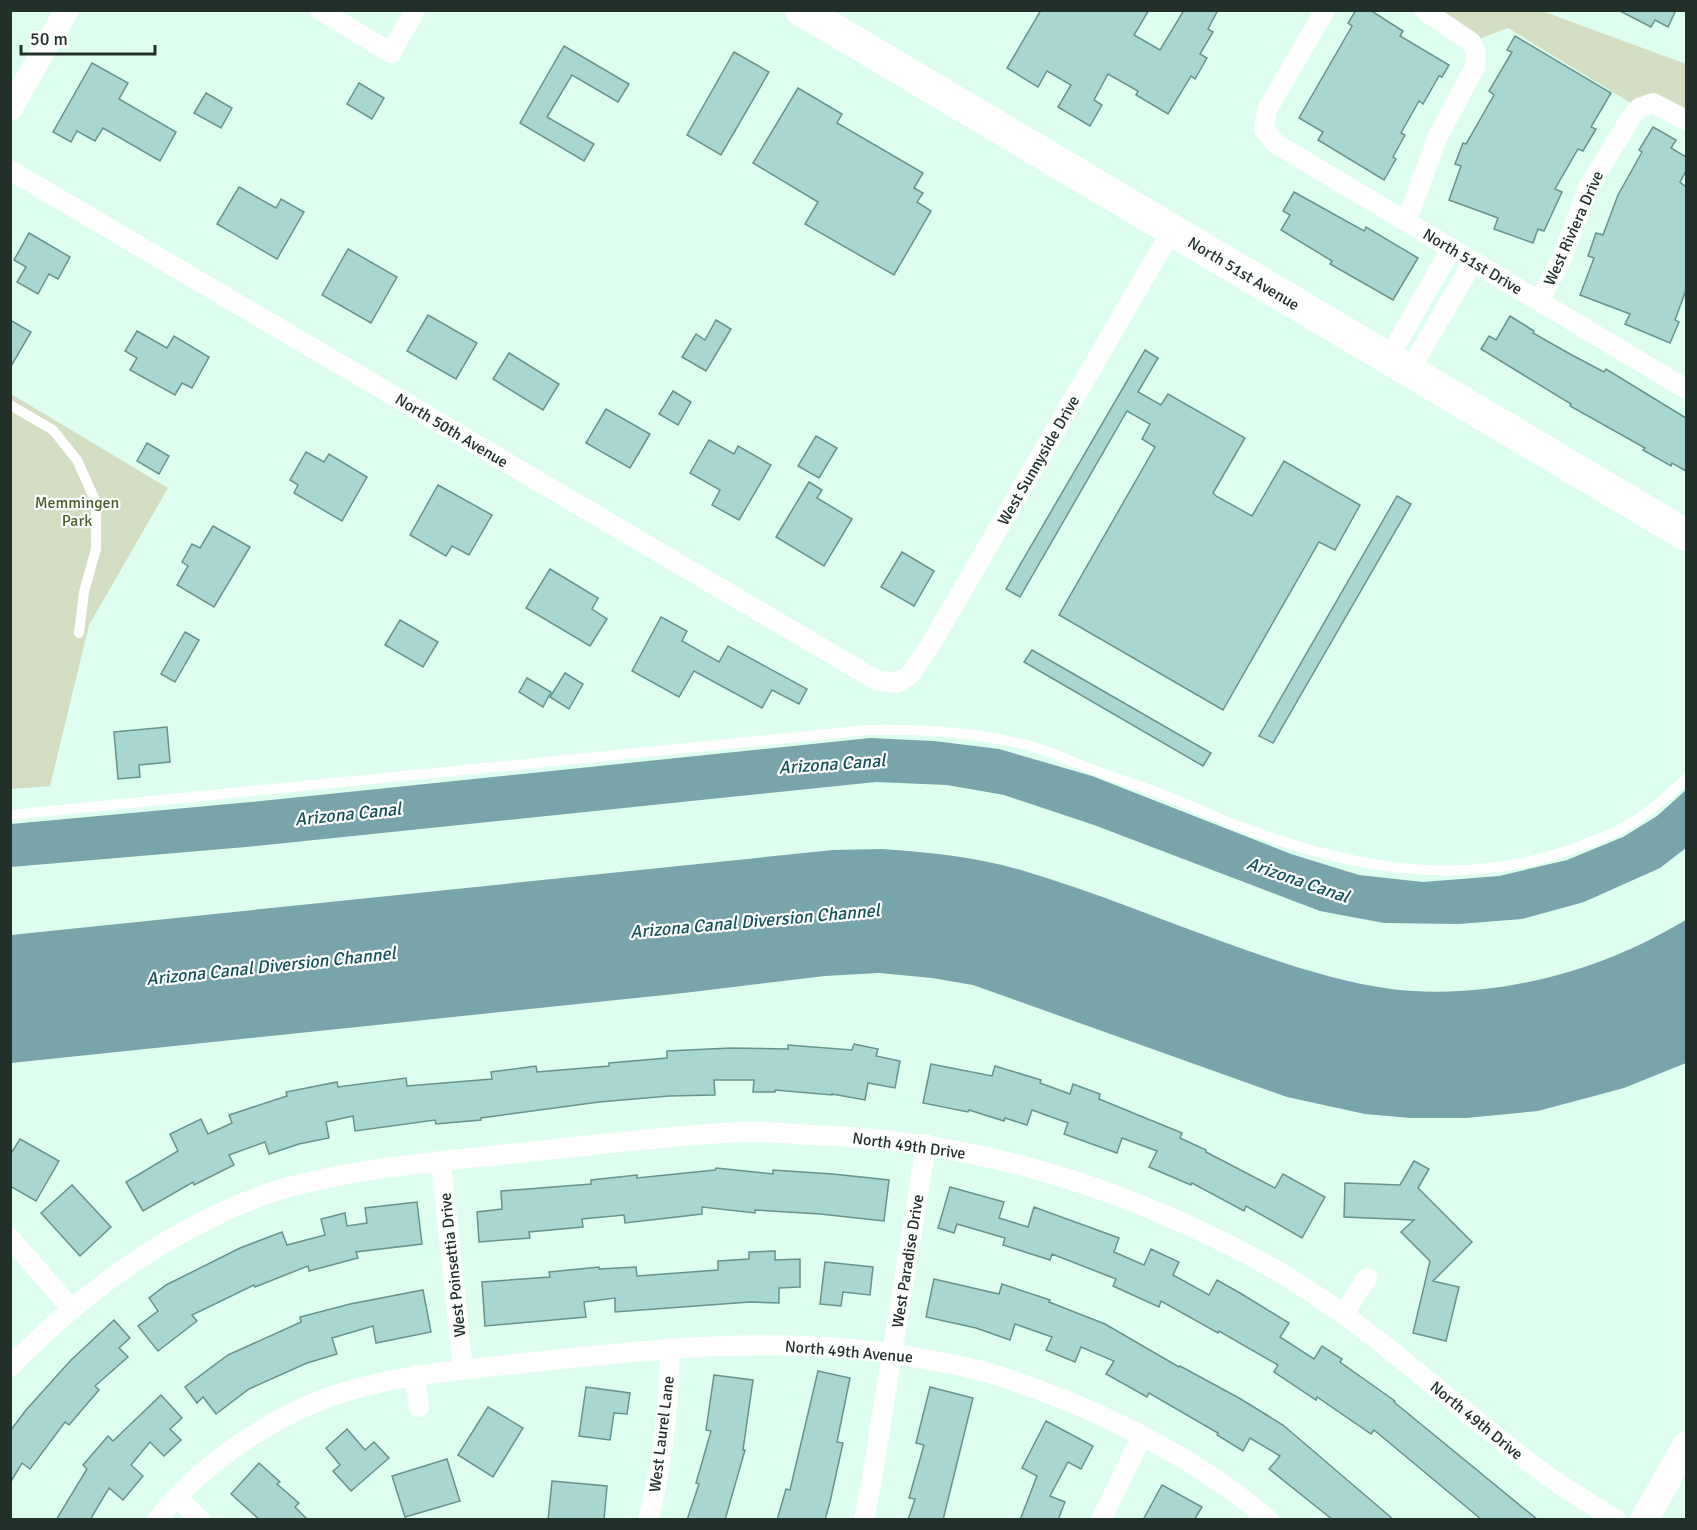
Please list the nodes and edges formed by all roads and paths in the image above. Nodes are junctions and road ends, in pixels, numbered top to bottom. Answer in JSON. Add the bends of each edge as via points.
{"nodes":[{"id":1,"x":67,"y":10,"type":"edge"},
{"id":2,"x":320,"y":10,"type":"edge"},
{"id":3,"x":415,"y":10,"type":"edge"},
{"id":4,"x":801,"y":10,"type":"edge"},
{"id":5,"x":1325,"y":10,"type":"edge"},
{"id":6,"x":1424,"y":10,"type":"edge"},
{"id":7,"x":10,"y":109,"type":"edge"},
{"id":8,"x":1686,"y":120,"type":"edge"},
{"id":9,"x":10,"y":170,"type":"edge"},
{"id":10,"x":1405,"y":221,"type":"junction"},
{"id":11,"x":1172,"y":230,"type":"junction"},
{"id":12,"x":1451,"y":249,"type":"junction"},
{"id":13,"x":1473,"y":262,"type":"junction"},
{"id":14,"x":1539,"y":301,"type":"junction"},
{"id":15,"x":1398,"y":365,"type":"junction"},
{"id":16,"x":1684,"y":380,"type":"edge"},
{"id":17,"x":10,"y":405,"type":"edge"},
{"id":18,"x":1686,"y":535,"type":"edge"},
{"id":19,"x":79,"y":633,"type":"dead end"},
{"id":20,"x":897,"y":683,"type":"joint"},
{"id":21,"x":1686,"y":778,"type":"edge"},
{"id":22,"x":10,"y":816,"type":"edge"},
{"id":23,"x":926,"y":1144,"type":"junction"},
{"id":24,"x":441,"y":1161,"type":"junction"},
{"id":25,"x":10,"y":1238,"type":"edge"},
{"id":26,"x":1367,"y":1278,"type":"dead end"},
{"id":27,"x":71,"y":1308,"type":"junction"},
{"id":28,"x":1344,"y":1313,"type":"junction"},
{"id":29,"x":670,"y":1348,"type":"junction"},
{"id":30,"x":893,"y":1352,"type":"junction"},
{"id":31,"x":10,"y":1367,"type":"edge"},
{"id":32,"x":463,"y":1370,"type":"junction"},
{"id":33,"x":415,"y":1375,"type":"junction"},
{"id":34,"x":419,"y":1407,"type":"dead end"},
{"id":35,"x":1142,"y":1436,"type":"junction"},
{"id":36,"x":1686,"y":1446,"type":"edge"},
{"id":37,"x":177,"y":1497,"type":"junction"},
{"id":38,"x":157,"y":1520,"type":"edge"},
{"id":39,"x":200,"y":1520,"type":"edge"},
{"id":40,"x":648,"y":1520,"type":"edge"},
{"id":41,"x":864,"y":1520,"type":"edge"},
{"id":42,"x":1101,"y":1520,"type":"edge"},
{"id":43,"x":1269,"y":1520,"type":"edge"},
{"id":44,"x":1616,"y":1520,"type":"edge"},
{"id":45,"x":1644,"y":1520,"type":"edge"}],
"edges":[{"from":1,"to":7,"type":"street"},
{"from":2,"to":3,"type":"street","via":[[391,53]]},
{"from":4,"to":11,"type":"main road","name":"North 51st Avenue"},
{"from":5,"to":10,"type":"street","name":"North 51st Drive","via":[[1267,110],[1264,129],[1275,143]]},
{"from":6,"to":10,"type":"street","via":[[1471,42],[1476,53],[1475,67],[1437,138]]},
{"from":8,"to":14,"type":"street","name":"West Riviera Drive","via":[[1653,103],[1639,108],[1632,116],[1589,186],[1561,260]]},
{"from":9,"to":20,"type":"street","name":"North 50th Avenue","via":[[876,680]]},
{"from":10,"to":12,"type":"street","name":"North 51st Drive"},
{"from":11,"to":15,"type":"main road","name":"North 51st Avenue"},
{"from":11,"to":20,"type":"street","name":"West Sunnyside Drive","via":[[936,636],[910,675]]},
{"from":12,"to":13,"type":"street","name":"North 51st Drive"},
{"from":12,"to":15,"type":"street"},
{"from":13,"to":14,"type":"street","name":"North 51st Drive"},
{"from":13,"to":15,"type":"street"},
{"from":14,"to":16,"type":"street","name":"North 51st Drive"},
{"from":15,"to":18,"type":"main road","name":"North 51st Avenue"},
{"from":17,"to":19,"type":"lane","via":[[53,430],[77,460],[96,502],[96,549],[84,592]]},
{"from":21,"to":22,"type":"lane","via":[[1625,827],[1586,844],[1496,868],[1439,871],[1383,867],[1274,839],[1028,746],[988,737],[907,729]]},
{"from":23,"to":24,"type":"street","name":"North 49th Drive","via":[[747,1132]]},
{"from":23,"to":28,"type":"street","name":"North 49th Drive","via":[[1010,1161],[1132,1200],[1254,1258]]},
{"from":23,"to":30,"type":"street","name":"West Paradise Drive"},
{"from":24,"to":27,"type":"street","name":"North 49th Drive","via":[[325,1178],[277,1190],[226,1210],[156,1248]]},
{"from":24,"to":32,"type":"street","name":"West Poinsettia Drive"},
{"from":25,"to":27,"type":"street"},
{"from":26,"to":28,"type":"street"},
{"from":27,"to":31,"type":"street","name":"North 49th Drive"},
{"from":28,"to":44,"type":"street","name":"North 49th Drive","via":[[1538,1470]]},
{"from":29,"to":30,"type":"street","name":"North 49th Avenue","via":[[801,1344]]},
{"from":29,"to":32,"type":"street","name":"North 49th Avenue"},
{"from":29,"to":40,"type":"street","name":"West Laurel Lane","via":[[668,1407]]},
{"from":30,"to":35,"type":"street","name":"North 49th Avenue","via":[[981,1371],[1061,1399]]},
{"from":30,"to":41,"type":"street","name":"West Paradise Drive"},
{"from":32,"to":33,"type":"street","name":"North 49th Avenue"},
{"from":33,"to":34,"type":"street"},
{"from":33,"to":37,"type":"street","name":"North 49th Avenue","via":[[322,1400],[258,1431],[198,1476]]},
{"from":35,"to":42,"type":"street"},
{"from":35,"to":43,"type":"street","name":"North 49th Avenue","via":[[1198,1468]]},
{"from":36,"to":45,"type":"main road"},
{"from":37,"to":38,"type":"street","name":"North 49th Avenue"},
{"from":37,"to":39,"type":"street"}]}
